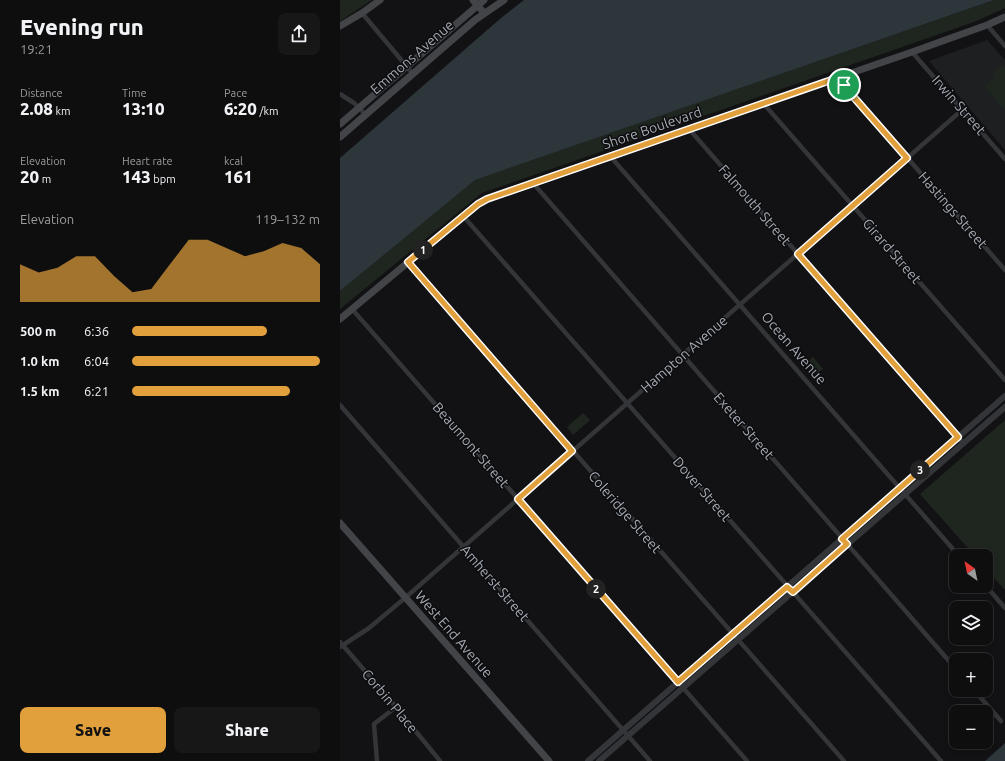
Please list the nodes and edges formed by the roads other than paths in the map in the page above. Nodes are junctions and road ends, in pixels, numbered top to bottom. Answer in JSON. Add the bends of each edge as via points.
{"nodes":[{"id":1,"x":380,"y":0,"type":"edge"},
{"id":2,"x":484,"y":0,"type":"edge"},
{"id":3,"x":504,"y":0,"type":"edge"},
{"id":4,"x":476,"y":3,"type":"edge"},
{"id":5,"x":362,"y":13,"type":"junction"},
{"id":6,"x":484,"y":13,"type":"junction"},
{"id":7,"x":1005,"y":17,"type":"edge"},
{"id":8,"x":987,"y":25,"type":"junction"},
{"id":9,"x":340,"y":26,"type":"edge"},
{"id":10,"x":1005,"y":46,"type":"edge"},
{"id":11,"x":912,"y":52,"type":"junction"},
{"id":12,"x":407,"y":66,"type":"junction"},
{"id":13,"x":414,"y":74,"type":"junction"},
{"id":14,"x":837,"y":78,"type":"junction"},
{"id":15,"x":340,"y":94,"type":"edge"},
{"id":16,"x":763,"y":103,"type":"junction"},
{"id":17,"x":359,"y":108,"type":"junction"},
{"id":18,"x":962,"y":110,"type":"junction"},
{"id":19,"x":366,"y":115,"type":"junction"},
{"id":20,"x":340,"y":124,"type":"edge"},
{"id":21,"x":689,"y":129,"type":"junction"},
{"id":22,"x":340,"y":137,"type":"edge"},
{"id":23,"x":610,"y":156,"type":"junction"},
{"id":24,"x":907,"y":158,"type":"junction"},
{"id":25,"x":1005,"y":159,"type":"edge"},
{"id":26,"x":533,"y":184,"type":"junction"},
{"id":27,"x":853,"y":206,"type":"junction"},
{"id":28,"x":464,"y":217,"type":"junction"},
{"id":29,"x":798,"y":254,"type":"junction"},
{"id":30,"x":408,"y":262,"type":"junction"},
{"id":31,"x":1005,"y":270,"type":"edge"},
{"id":32,"x":740,"y":305,"type":"junction"},
{"id":33,"x":352,"y":309,"type":"junction"},
{"id":34,"x":340,"y":319,"type":"edge"},
{"id":35,"x":682,"y":355,"type":"junction"},
{"id":36,"x":1005,"y":380,"type":"edge"},
{"id":37,"x":1005,"y":396,"type":"edge"},
{"id":38,"x":627,"y":403,"type":"junction"},
{"id":39,"x":340,"y":405,"type":"edge"},
{"id":40,"x":1005,"y":406,"type":"edge"},
{"id":41,"x":958,"y":437,"type":"junction"},
{"id":42,"x":964,"y":443,"type":"junction"},
{"id":43,"x":572,"y":451,"type":"junction"},
{"id":44,"x":900,"y":488,"type":"junction"},
{"id":45,"x":905,"y":494,"type":"junction"},
{"id":46,"x":518,"y":499,"type":"junction"},
{"id":47,"x":340,"y":523,"type":"edge"},
{"id":48,"x":842,"y":539,"type":"junction"},
{"id":49,"x":847,"y":544,"type":"junction"},
{"id":50,"x":463,"y":547,"type":"junction"},
{"id":51,"x":953,"y":549,"type":"edge"},
{"id":52,"x":787,"y":587,"type":"junction"},
{"id":53,"x":793,"y":592,"type":"junction"},
{"id":54,"x":992,"y":593,"type":"edge"},
{"id":55,"x":405,"y":598,"type":"junction"},
{"id":56,"x":1005,"y":608,"type":"edge"},
{"id":57,"x":732,"y":635,"type":"junction"},
{"id":58,"x":738,"y":641,"type":"junction"},
{"id":59,"x":341,"y":645,"type":"edge"},
{"id":60,"x":949,"y":661,"type":"edge"},
{"id":61,"x":678,"y":682,"type":"junction"},
{"id":62,"x":683,"y":688,"type":"junction"},
{"id":63,"x":980,"y":697,"type":"edge"},
{"id":64,"x":396,"y":707,"type":"junction"},
{"id":65,"x":1001,"y":721,"type":"dead end"},
{"id":66,"x":623,"y":730,"type":"junction"},
{"id":67,"x":628,"y":736,"type":"junction"},
{"id":68,"x":377,"y":761,"type":"edge"},
{"id":69,"x":440,"y":761,"type":"edge"},
{"id":70,"x":549,"y":761,"type":"edge"},
{"id":71,"x":588,"y":761,"type":"edge"},
{"id":72,"x":600,"y":761,"type":"edge"},
{"id":73,"x":650,"y":761,"type":"edge"},
{"id":74,"x":747,"y":761,"type":"edge"},
{"id":75,"x":844,"y":761,"type":"edge"},
{"id":76,"x":941,"y":761,"type":"edge"}],
"edges":[{"from":1,"to":5,"type":"main road"},
{"from":2,"to":4,"type":"main road","name":"Emmons Avenue"},
{"from":3,"to":6,"type":"main road","name":"Emmons Avenue"},
{"from":4,"to":6,"type":"main road"},
{"from":4,"to":12,"type":"main road","name":"Emmons Avenue"},
{"from":5,"to":9,"type":"main road"},
{"from":5,"to":12,"type":"street"},
{"from":6,"to":13,"type":"main road","name":"Emmons Avenue"},
{"from":7,"to":8,"type":"main road","name":"Shore Boulevard"},
{"from":8,"to":10,"type":"street"},
{"from":8,"to":11,"type":"main road","name":"Shore Boulevard"},
{"from":11,"to":14,"type":"main road","name":"Shore Boulevard"},
{"from":11,"to":18,"type":"street","name":"Irwin Street"},
{"from":12,"to":13,"type":"street"},
{"from":12,"to":17,"type":"main road","name":"Emmons Avenue"},
{"from":13,"to":19,"type":"main road","name":"Emmons Avenue"},
{"from":14,"to":16,"type":"main road","name":"Shore Boulevard"},
{"from":14,"to":24,"type":"street","name":"Hastings Street"},
{"from":15,"to":17,"type":"street"},
{"from":16,"to":21,"type":"main road","name":"Shore Boulevard"},
{"from":16,"to":27,"type":"street","name":"Girard Street"},
{"from":17,"to":19,"type":"street"},
{"from":17,"to":20,"type":"main road","name":"Emmons Avenue"},
{"from":18,"to":24,"type":"street","name":"Hampton Avenue"},
{"from":18,"to":25,"type":"street","name":"Irwin Street"},
{"from":19,"to":22,"type":"main road","name":"Emmons Avenue"},
{"from":21,"to":23,"type":"main road","name":"Shore Boulevard"},
{"from":21,"to":29,"type":"street","name":"Falmouth Street"},
{"from":23,"to":26,"type":"main road","name":"Shore Boulevard"},
{"from":23,"to":32,"type":"street","name":"Ocean Avenue"},
{"from":24,"to":27,"type":"street","name":"Hampton Avenue"},
{"from":24,"to":31,"type":"street","name":"Hastings Street"},
{"from":26,"to":28,"type":"main road","name":"Shore Boulevard","via":[[487,199]]},
{"from":26,"to":35,"type":"street","name":"Exeter Street"},
{"from":27,"to":29,"type":"street","name":"Hampton Avenue"},
{"from":27,"to":36,"type":"street","name":"Girard Street"},
{"from":28,"to":30,"type":"main road","name":"Shore Boulevard"},
{"from":28,"to":38,"type":"street","name":"Dover Street"},
{"from":29,"to":32,"type":"street","name":"Hampton Avenue"},
{"from":29,"to":41,"type":"street","name":"Falmouth Street"},
{"from":30,"to":33,"type":"main road","name":"Shore Boulevard"},
{"from":30,"to":43,"type":"street","name":"Coleridge Street"},
{"from":32,"to":35,"type":"street","name":"Hampton Avenue"},
{"from":32,"to":44,"type":"street","name":"Ocean Avenue"},
{"from":33,"to":34,"type":"main road","name":"Shore Boulevard"},
{"from":33,"to":46,"type":"street","name":"Beaumont Street"},
{"from":35,"to":38,"type":"street","name":"Hampton Avenue"},
{"from":35,"to":48,"type":"street","name":"Exeter Street"},
{"from":37,"to":41,"type":"street"},
{"from":38,"to":43,"type":"street","name":"Hampton Avenue"},
{"from":38,"to":52,"type":"street","name":"Dover Street"},
{"from":39,"to":50,"type":"street","name":"Amherst Street"},
{"from":40,"to":42,"type":"street"},
{"from":41,"to":42,"type":"street","name":"Falmouth Street"},
{"from":41,"to":44,"type":"street"},
{"from":42,"to":45,"type":"street"},
{"from":43,"to":46,"type":"street","name":"Hampton Avenue"},
{"from":43,"to":57,"type":"street","name":"Coleridge Street"},
{"from":44,"to":45,"type":"street","name":"Ocean Avenue"},
{"from":44,"to":48,"type":"street"},
{"from":45,"to":49,"type":"street"},
{"from":45,"to":51,"type":"street","name":"Ocean Avenue"},
{"from":46,"to":50,"type":"street","name":"Hampton Avenue"},
{"from":46,"to":61,"type":"street","name":"Beaumont Street"},
{"from":47,"to":55,"type":"main road","name":"West End Avenue"},
{"from":48,"to":49,"type":"street","name":"Exeter Street"},
{"from":48,"to":52,"type":"street"},
{"from":49,"to":53,"type":"street"},
{"from":49,"to":60,"type":"street","name":"Exeter Street"},
{"from":50,"to":55,"type":"street","name":"Hampton Avenue"},
{"from":50,"to":66,"type":"street","name":"Amherst Street"},
{"from":52,"to":53,"type":"street","name":"Dover Street"},
{"from":52,"to":57,"type":"street"},
{"from":53,"to":58,"type":"street"},
{"from":53,"to":76,"type":"street","name":"Dover Street"},
{"from":54,"to":56,"type":"street"},
{"from":55,"to":59,"type":"street","name":"Hampton Avenue","via":[[369,628]]},
{"from":55,"to":70,"type":"main road","name":"West End Avenue"},
{"from":57,"to":58,"type":"street","name":"Coleridge Street"},
{"from":57,"to":61,"type":"street"},
{"from":58,"to":62,"type":"street"},
{"from":58,"to":75,"type":"street","name":"Coleridge Street"},
{"from":59,"to":64,"type":"street","name":"Corbin Place"},
{"from":61,"to":62,"type":"street","name":"Beaumont Street"},
{"from":61,"to":66,"type":"street"},
{"from":62,"to":67,"type":"street"},
{"from":62,"to":74,"type":"street","name":"Beaumont Street"},
{"from":63,"to":65,"type":"street"},
{"from":64,"to":68,"type":"street","via":[[374,724]]},
{"from":64,"to":69,"type":"street","name":"Corbin Place"},
{"from":66,"to":67,"type":"street","name":"Amherst Street"},
{"from":66,"to":71,"type":"street"},
{"from":67,"to":72,"type":"street"},
{"from":67,"to":73,"type":"street","name":"Amherst Street"}]}
